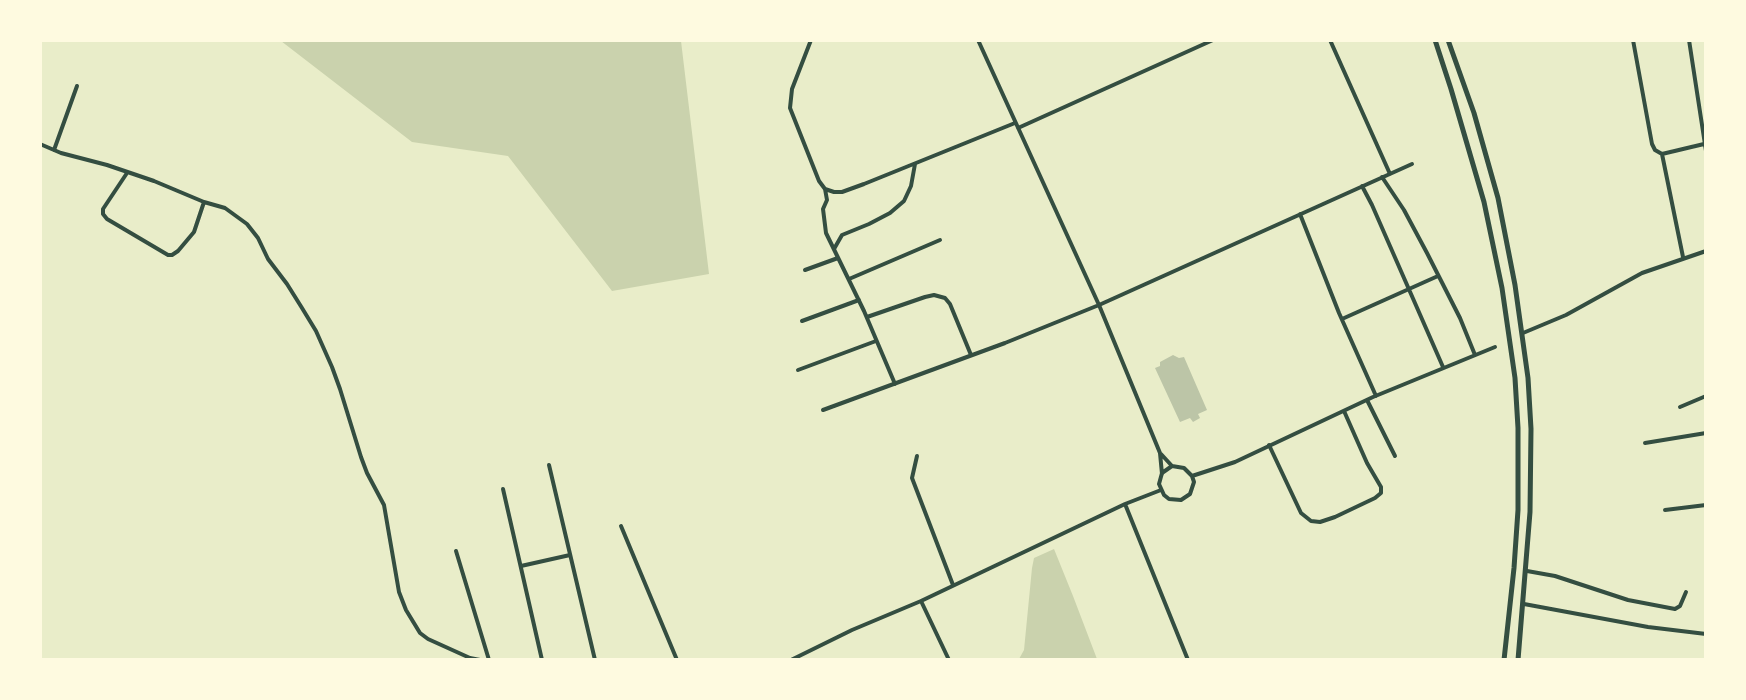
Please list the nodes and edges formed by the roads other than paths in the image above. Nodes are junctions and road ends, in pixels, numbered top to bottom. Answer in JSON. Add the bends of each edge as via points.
{"nodes":[{"id":1,"x":811,"y":40,"type":"edge"},
{"id":2,"x":978,"y":40,"type":"edge"},
{"id":3,"x":1213,"y":40,"type":"edge"},
{"id":4,"x":1330,"y":40,"type":"edge"},
{"id":5,"x":1435,"y":40,"type":"edge"},
{"id":6,"x":1448,"y":40,"type":"edge"},
{"id":7,"x":1633,"y":40,"type":"edge"},
{"id":8,"x":1689,"y":40,"type":"edge"},
{"id":9,"x":1464,"y":85,"type":"junction"},
{"id":10,"x":77,"y":86,"type":"dead end"},
{"id":11,"x":1451,"y":89,"type":"junction"},
{"id":12,"x":1015,"y":123,"type":"junction"},
{"id":13,"x":1017,"y":128,"type":"junction"},
{"id":14,"x":40,"y":144,"type":"edge"},
{"id":15,"x":1704,"y":144,"type":"edge"},
{"id":16,"x":54,"y":150,"type":"junction"},
{"id":17,"x":1706,"y":151,"type":"edge"},
{"id":18,"x":1662,"y":154,"type":"junction"},
{"id":19,"x":915,"y":163,"type":"junction"},
{"id":20,"x":1412,"y":164,"type":"dead end"},
{"id":21,"x":127,"y":173,"type":"junction"},
{"id":22,"x":1390,"y":174,"type":"junction"},
{"id":23,"x":1382,"y":177,"type":"junction"},
{"id":24,"x":1362,"y":186,"type":"junction"},
{"id":25,"x":825,"y":189,"type":"junction"},
{"id":26,"x":204,"y":202,"type":"junction"},
{"id":27,"x":1300,"y":214,"type":"junction"},
{"id":28,"x":940,"y":240,"type":"dead end"},
{"id":29,"x":834,"y":249,"type":"junction"},
{"id":30,"x":1706,"y":251,"type":"edge"},
{"id":31,"x":1683,"y":257,"type":"junction"},
{"id":32,"x":838,"y":258,"type":"junction"},
{"id":33,"x":804,"y":270,"type":"dead end"},
{"id":34,"x":1438,"y":276,"type":"junction"},
{"id":35,"x":849,"y":279,"type":"junction"},
{"id":36,"x":1408,"y":289,"type":"junction"},
{"id":37,"x":859,"y":300,"type":"junction"},
{"id":38,"x":1099,"y":305,"type":"junction"},
{"id":39,"x":867,"y":317,"type":"junction"},
{"id":40,"x":1342,"y":319,"type":"junction"},
{"id":41,"x":802,"y":321,"type":"dead end"},
{"id":42,"x":1523,"y":333,"type":"junction"},
{"id":43,"x":876,"y":341,"type":"junction"},
{"id":44,"x":1495,"y":347,"type":"dead end"},
{"id":45,"x":1475,"y":355,"type":"junction"},
{"id":46,"x":971,"y":356,"type":"junction"},
{"id":47,"x":1443,"y":368,"type":"junction"},
{"id":48,"x":798,"y":370,"type":"dead end"},
{"id":49,"x":895,"y":384,"type":"junction"},
{"id":50,"x":1376,"y":396,"type":"junction"},
{"id":51,"x":1706,"y":396,"type":"edge"},
{"id":52,"x":1367,"y":400,"type":"junction"},
{"id":53,"x":1680,"y":407,"type":"dead end"},
{"id":54,"x":823,"y":410,"type":"dead end"},
{"id":55,"x":1344,"y":411,"type":"junction"},
{"id":56,"x":1706,"y":433,"type":"edge"},
{"id":57,"x":1645,"y":443,"type":"dead end"},
{"id":58,"x":1269,"y":445,"type":"junction"},
{"id":59,"x":1160,"y":453,"type":"junction"},
{"id":60,"x":917,"y":456,"type":"dead end"},
{"id":61,"x":1395,"y":456,"type":"dead end"},
{"id":62,"x":549,"y":465,"type":"dead end"},
{"id":63,"x":1172,"y":466,"type":"junction"},
{"id":64,"x":1162,"y":474,"type":"junction"},
{"id":65,"x":1192,"y":476,"type":"junction"},
{"id":66,"x":503,"y":489,"type":"dead end"},
{"id":67,"x":1161,"y":490,"type":"junction"},
{"id":68,"x":1125,"y":504,"type":"junction"},
{"id":69,"x":1706,"y":505,"type":"edge"},
{"id":70,"x":1665,"y":510,"type":"dead end"},
{"id":71,"x":621,"y":526,"type":"dead end"},
{"id":72,"x":456,"y":551,"type":"dead end"},
{"id":73,"x":570,"y":555,"type":"junction"},
{"id":74,"x":521,"y":566,"type":"junction"},
{"id":75,"x":1527,"y":571,"type":"junction"},
{"id":76,"x":953,"y":585,"type":"junction"},
{"id":77,"x":1686,"y":592,"type":"dead end"},
{"id":78,"x":921,"y":601,"type":"junction"},
{"id":79,"x":1524,"y":603,"type":"junction"},
{"id":80,"x":1706,"y":634,"type":"edge"},
{"id":81,"x":480,"y":660,"type":"edge"},
{"id":82,"x":489,"y":660,"type":"edge"},
{"id":83,"x":542,"y":660,"type":"edge"},
{"id":84,"x":595,"y":660,"type":"edge"},
{"id":85,"x":677,"y":660,"type":"edge"},
{"id":86,"x":791,"y":660,"type":"edge"},
{"id":87,"x":949,"y":660,"type":"edge"},
{"id":88,"x":1188,"y":660,"type":"edge"},
{"id":89,"x":1504,"y":660,"type":"edge"},
{"id":90,"x":1518,"y":660,"type":"edge"}],
"edges":[{"from":1,"to":25,"type":"street","via":[[792,89],[790,108]]},
{"from":2,"to":12,"type":"street"},
{"from":3,"to":13,"type":"street"},
{"from":4,"to":22,"type":"street"},
{"from":5,"to":11,"type":"main road"},
{"from":6,"to":9,"type":"main road"},
{"from":7,"to":18,"type":"street","via":[[1652,144]]},
{"from":8,"to":15,"type":"street"},
{"from":9,"to":11,"type":"main road"},
{"from":9,"to":42,"type":"main road","via":[[1498,198]]},
{"from":10,"to":16,"type":"street"},
{"from":11,"to":89,"type":"main road","via":[[1493,242],[1515,378],[1518,510]]},
{"from":12,"to":13,"type":"street"},
{"from":12,"to":19,"type":"street"},
{"from":13,"to":38,"type":"street"},
{"from":14,"to":16,"type":"street"},
{"from":15,"to":17,"type":"street"},
{"from":15,"to":18,"type":"street"},
{"from":16,"to":21,"type":"street"},
{"from":18,"to":31,"type":"street"},
{"from":19,"to":25,"type":"street","via":[[842,192]]},
{"from":19,"to":29,"type":"street","via":[[904,201],[890,213],[842,235]]},
{"from":20,"to":22,"type":"street"},
{"from":21,"to":26,"type":"street"},
{"from":21,"to":26,"type":"street","via":[[103,214],[168,255],[178,251],[194,232]]},
{"from":22,"to":23,"type":"street"},
{"from":23,"to":24,"type":"street"},
{"from":23,"to":34,"type":"street"},
{"from":24,"to":27,"type":"street"},
{"from":24,"to":36,"type":"street"},
{"from":25,"to":29,"type":"street","via":[[826,233]]},
{"from":26,"to":81,"type":"street","via":[[225,208],[247,224],[316,332],[340,389],[367,473],[384,505],[399,592],[413,623],[428,639]]},
{"from":27,"to":38,"type":"street"},
{"from":27,"to":40,"type":"street"},
{"from":28,"to":35,"type":"street"},
{"from":29,"to":32,"type":"street"},
{"from":30,"to":31,"type":"street"},
{"from":31,"to":42,"type":"street","via":[[1642,273],[1566,315]]},
{"from":32,"to":33,"type":"street"},
{"from":32,"to":35,"type":"street"},
{"from":34,"to":36,"type":"street"},
{"from":34,"to":45,"type":"street"},
{"from":35,"to":37,"type":"street"},
{"from":36,"to":40,"type":"street"},
{"from":36,"to":47,"type":"street"},
{"from":37,"to":39,"type":"street"},
{"from":37,"to":41,"type":"street"},
{"from":38,"to":46,"type":"street"},
{"from":38,"to":59,"type":"street"},
{"from":39,"to":43,"type":"street"},
{"from":39,"to":46,"type":"street","via":[[925,297],[945,298]]},
{"from":40,"to":50,"type":"street"},
{"from":42,"to":75,"type":"main road","via":[[1531,429]]},
{"from":43,"to":48,"type":"street"},
{"from":43,"to":49,"type":"street"},
{"from":44,"to":45,"type":"street"},
{"from":45,"to":47,"type":"street"},
{"from":46,"to":49,"type":"street"},
{"from":47,"to":50,"type":"street"},
{"from":49,"to":54,"type":"street"},
{"from":50,"to":52,"type":"street"},
{"from":51,"to":53,"type":"street"},
{"from":52,"to":55,"type":"street"},
{"from":52,"to":61,"type":"street"},
{"from":55,"to":58,"type":"street"},
{"from":55,"to":58,"type":"street","via":[[1382,487],[1375,498],[1335,517],[1311,521],[1301,513]]},
{"from":56,"to":57,"type":"street"},
{"from":58,"to":65,"type":"street","via":[[1235,462]]},
{"from":59,"to":63,"type":"street"},
{"from":59,"to":64,"type":"street"},
{"from":60,"to":76,"type":"street","via":[[912,478]]},
{"from":62,"to":73,"type":"street"},
{"from":63,"to":64,"type":"street"},
{"from":63,"to":65,"type":"street","via":[[1184,468]]},
{"from":64,"to":67,"type":"street"},
{"from":65,"to":67,"type":"street","via":[[1193,488],[1186,498],[1169,499]]},
{"from":66,"to":74,"type":"street"},
{"from":67,"to":68,"type":"street"},
{"from":68,"to":76,"type":"street"},
{"from":68,"to":88,"type":"street"},
{"from":69,"to":70,"type":"street"},
{"from":71,"to":85,"type":"street"},
{"from":72,"to":82,"type":"street"},
{"from":73,"to":74,"type":"street"},
{"from":73,"to":84,"type":"street"},
{"from":74,"to":83,"type":"street"},
{"from":75,"to":77,"type":"street","via":[[1675,609]]},
{"from":75,"to":79,"type":"main road"},
{"from":76,"to":78,"type":"street"},
{"from":78,"to":86,"type":"street"},
{"from":78,"to":87,"type":"street"},
{"from":79,"to":80,"type":"street"},
{"from":79,"to":90,"type":"main road"}]}
